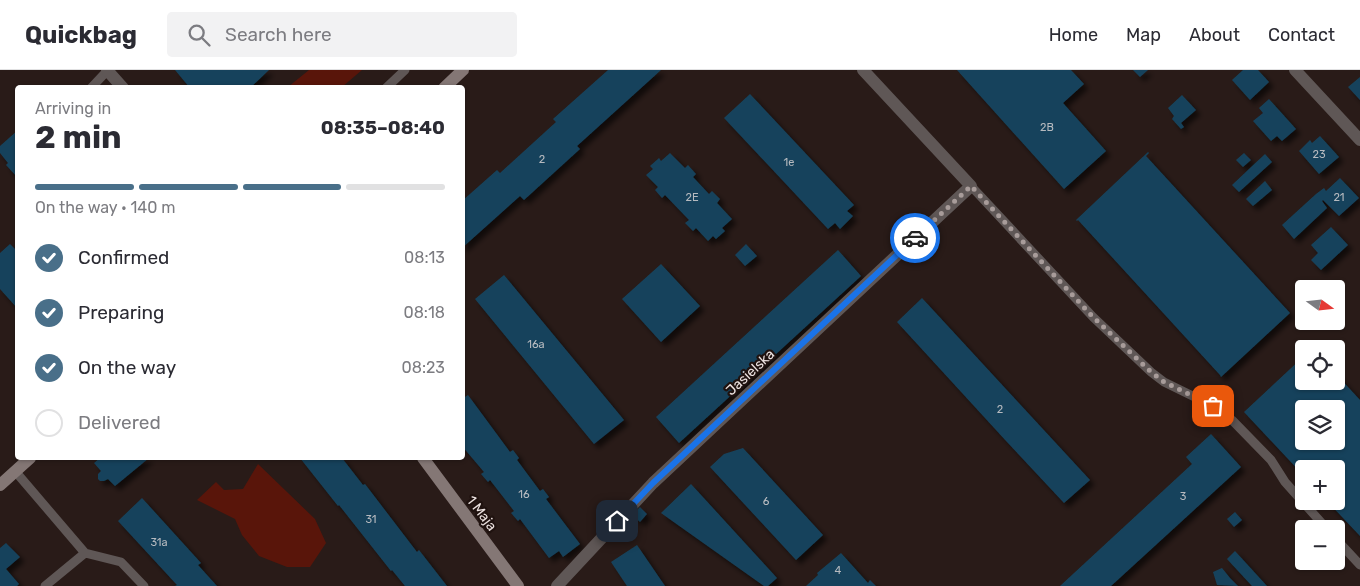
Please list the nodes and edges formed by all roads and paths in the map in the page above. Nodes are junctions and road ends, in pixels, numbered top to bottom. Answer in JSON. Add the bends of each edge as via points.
{"nodes":[{"id":1,"x":108,"y":70,"type":"edge"},
{"id":2,"x":405,"y":70,"type":"edge"},
{"id":3,"x":463,"y":70,"type":"edge"},
{"id":4,"x":863,"y":70,"type":"edge"},
{"id":5,"x":1295,"y":70,"type":"edge"},
{"id":6,"x":94,"y":85,"type":"edge"},
{"id":7,"x":121,"y":85,"type":"edge"},
{"id":8,"x":389,"y":85,"type":"edge"},
{"id":9,"x":447,"y":85,"type":"edge"},
{"id":10,"x":1360,"y":140,"type":"edge"},
{"id":11,"x":971,"y":186,"type":"junction"},
{"id":12,"x":28,"y":460,"type":"edge"},
{"id":13,"x":424,"y":460,"type":"edge"},
{"id":14,"x":16,"y":471,"type":"junction"},
{"id":15,"x":0,"y":485,"type":"edge"},
{"id":16,"x":1319,"y":520,"type":"edge"},
{"id":17,"x":1345,"y":549,"type":"edge"},
{"id":18,"x":85,"y":552,"type":"junction"},
{"id":19,"x":1360,"y":565,"type":"edge"},
{"id":20,"x":45,"y":586,"type":"edge"},
{"id":21,"x":144,"y":586,"type":"edge"},
{"id":22,"x":518,"y":586,"type":"edge"},
{"id":23,"x":557,"y":586,"type":"edge"}],
"edges":[{"from":1,"to":6,"type":"lane"},
{"from":1,"to":7,"type":"street"},
{"from":2,"to":8,"type":"lane"},
{"from":3,"to":9,"type":"street"},
{"from":4,"to":11,"type":"street"},
{"from":5,"to":10,"type":"street"},
{"from":11,"to":16,"type":"lane","via":[[1093,317],[1151,372],[1232,420],[1271,460],[1285,482]]},
{"from":11,"to":23,"type":"street","name":"Jasielska","via":[[653,483]]},
{"from":12,"to":14,"type":"street"},
{"from":13,"to":22,"type":"street","name":"1 Maja"},
{"from":14,"to":15,"type":"street"},
{"from":14,"to":18,"type":"lane"},
{"from":17,"to":19,"type":"lane"},
{"from":18,"to":20,"type":"lane"},
{"from":18,"to":21,"type":"lane","via":[[121,562]]}]}
